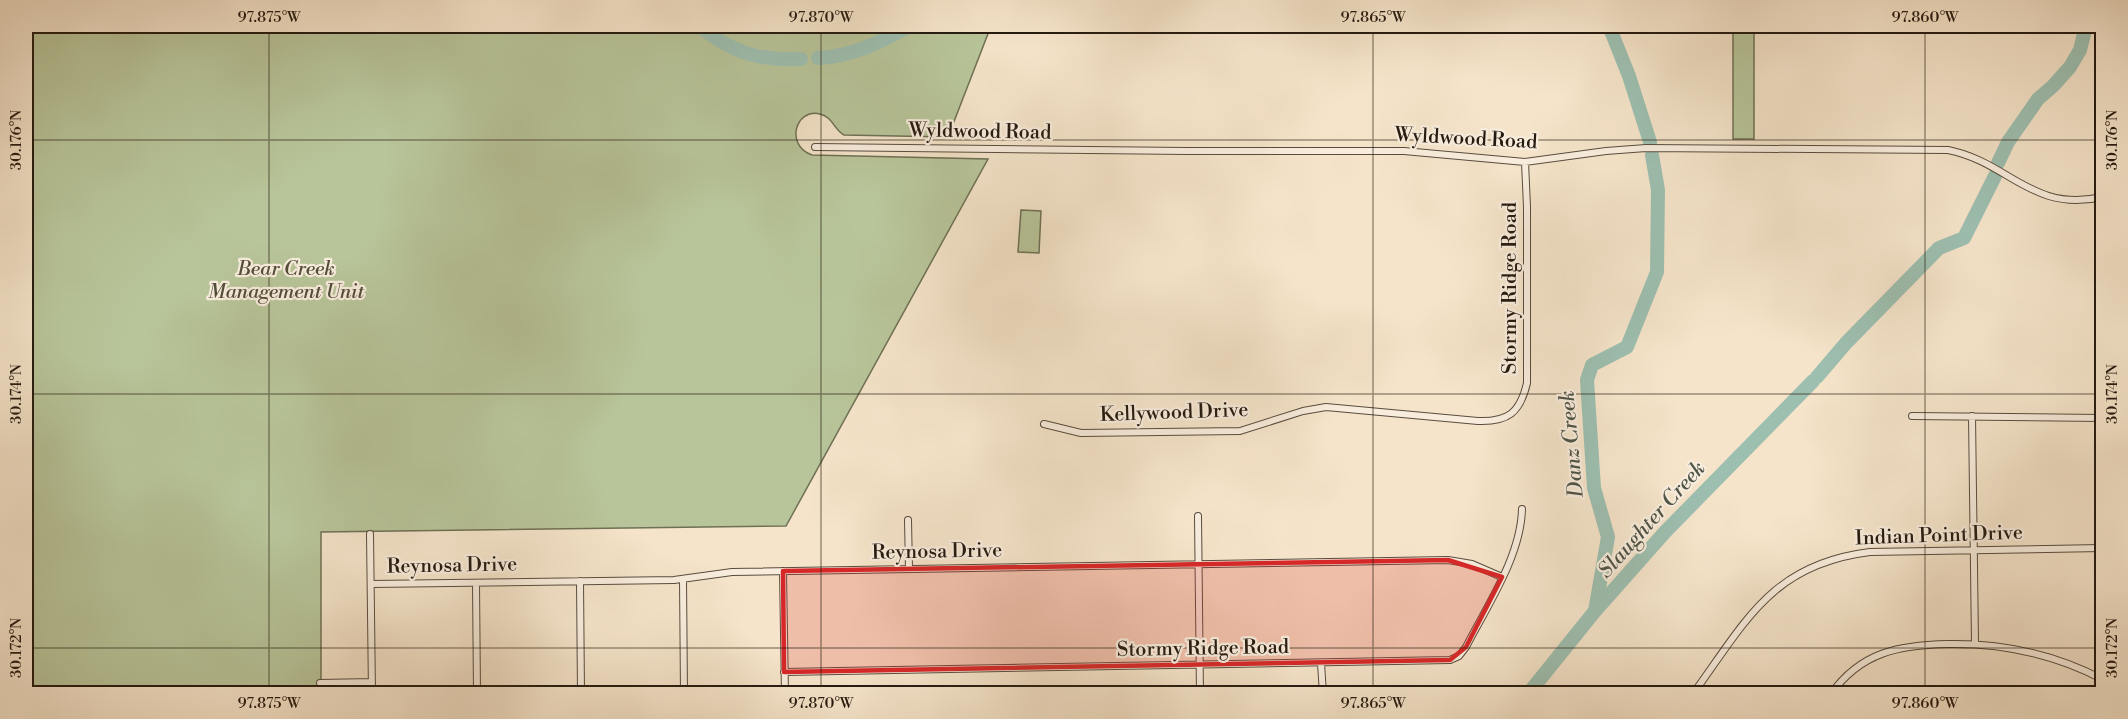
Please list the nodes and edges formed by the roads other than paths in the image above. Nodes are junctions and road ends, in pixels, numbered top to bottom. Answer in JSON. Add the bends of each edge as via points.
{"nodes":[{"id":1,"x":815,"y":147,"type":"dead end"},
{"id":2,"x":1525,"y":162,"type":"junction"},
{"id":3,"x":2103,"y":198,"type":"edge"},
{"id":4,"x":1515,"y":411,"type":"joint"},
{"id":5,"x":1912,"y":416,"type":"dead end"},
{"id":6,"x":1972,"y":416,"type":"junction"},
{"id":7,"x":2103,"y":418,"type":"edge"},
{"id":8,"x":1044,"y":424,"type":"dead end"},
{"id":9,"x":1522,"y":509,"type":"dead end"},
{"id":10,"x":1198,"y":516,"type":"dead end"},
{"id":11,"x":908,"y":520,"type":"dead end"},
{"id":12,"x":370,"y":534,"type":"dead end"},
{"id":13,"x":2103,"y":548,"type":"edge"},
{"id":14,"x":1974,"y":550,"type":"junction"},
{"id":15,"x":1199,"y":563,"type":"junction"},
{"id":16,"x":909,"y":569,"type":"junction"},
{"id":17,"x":783,"y":571,"type":"junction"},
{"id":18,"x":1502,"y":577,"type":"junction"},
{"id":19,"x":683,"y":579,"type":"junction"},
{"id":20,"x":580,"y":581,"type":"junction"},
{"id":21,"x":476,"y":583,"type":"junction"},
{"id":22,"x":371,"y":584,"type":"junction"},
{"id":23,"x":1975,"y":644,"type":"junction"},
{"id":24,"x":1321,"y":663,"type":"junction"},
{"id":25,"x":1200,"y":665,"type":"junction"},
{"id":26,"x":784,"y":672,"type":"junction"},
{"id":27,"x":2103,"y":680,"type":"edge"},
{"id":28,"x":372,"y":682,"type":"junction"},
{"id":29,"x":320,"y":683,"type":"dead end"},
{"id":30,"x":372,"y":693,"type":"edge"},
{"id":31,"x":477,"y":693,"type":"edge"},
{"id":32,"x":581,"y":693,"type":"edge"},
{"id":33,"x":684,"y":693,"type":"edge"},
{"id":34,"x":784,"y":693,"type":"edge"},
{"id":35,"x":1200,"y":693,"type":"edge"},
{"id":36,"x":1323,"y":693,"type":"edge"},
{"id":37,"x":1693,"y":693,"type":"edge"},
{"id":38,"x":1831,"y":693,"type":"edge"}],
"edges":[{"from":1,"to":2,"type":"street","name":"Wyldwood Road","via":[[1404,152]]},
{"from":2,"to":3,"type":"street","name":"Wyldwood Road","via":[[1646,148],[1948,150],[1971,157],[2055,199]]},
{"from":2,"to":4,"type":"street","name":"Stormy Ridge Road","via":[[1527,383]]},
{"from":4,"to":8,"type":"street","name":"Kellywood Drive","via":[[1501,420],[1478,421],[1326,407],[1251,429],[1203,433],[1081,433]]},
{"from":5,"to":6,"type":"street"},
{"from":6,"to":7,"type":"street"},
{"from":6,"to":14,"type":"street"},
{"from":9,"to":18,"type":"street","name":"Stormy Ridge Road","via":[[1517,543]]},
{"from":10,"to":15,"type":"street"},
{"from":11,"to":16,"type":"street"},
{"from":12,"to":22,"type":"street"},
{"from":13,"to":14,"type":"street","name":"Indian Point Drive"},
{"from":14,"to":23,"type":"street"},
{"from":14,"to":37,"type":"street","name":"Indian Point Drive","via":[[1870,552],[1833,559],[1801,572],[1753,610]]},
{"from":15,"to":16,"type":"street","name":"Reynosa Drive"},
{"from":15,"to":18,"type":"street","name":"Reynosa Drive","via":[[1448,560],[1472,564]]},
{"from":15,"to":25,"type":"street"},
{"from":16,"to":17,"type":"street","name":"Reynosa Drive"},
{"from":17,"to":19,"type":"street","name":"Reynosa Drive","via":[[724,572]]},
{"from":17,"to":26,"type":"street"},
{"from":18,"to":24,"type":"street","name":"Stormy Ridge Road","via":[[1466,647],[1456,658]]},
{"from":19,"to":20,"type":"street","name":"Reynosa Drive"},
{"from":19,"to":33,"type":"street"},
{"from":20,"to":21,"type":"street","name":"Reynosa Drive"},
{"from":20,"to":32,"type":"street"},
{"from":21,"to":22,"type":"street","name":"Reynosa Drive"},
{"from":21,"to":31,"type":"street"},
{"from":22,"to":28,"type":"street"},
{"from":23,"to":27,"type":"street","via":[[2044,656],[2072,664]]},
{"from":23,"to":38,"type":"street","via":[[1911,645],[1883,653],[1857,666]]},
{"from":24,"to":25,"type":"street","name":"Stormy Ridge Road"},
{"from":24,"to":36,"type":"street"},
{"from":25,"to":26,"type":"street","name":"Stormy Ridge Road"},
{"from":25,"to":35,"type":"street"},
{"from":26,"to":34,"type":"street"},
{"from":28,"to":29,"type":"street"},
{"from":28,"to":30,"type":"street"}]}
